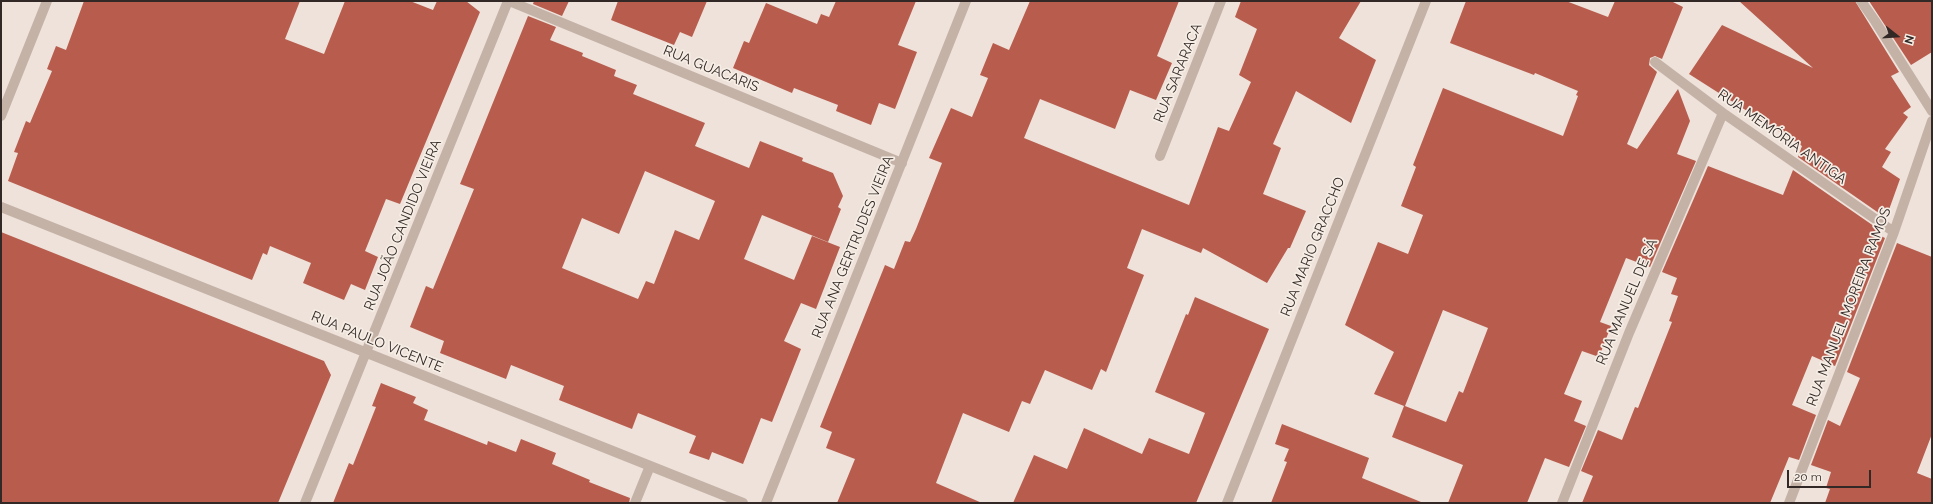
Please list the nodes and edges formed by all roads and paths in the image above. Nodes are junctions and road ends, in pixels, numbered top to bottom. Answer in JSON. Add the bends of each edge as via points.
{"nodes":[{"id":1,"x":47,"y":1,"type":"edge"},
{"id":2,"x":509,"y":1,"type":"edge"},
{"id":3,"x":966,"y":1,"type":"edge"},
{"id":4,"x":1222,"y":1,"type":"edge"},
{"id":5,"x":1426,"y":1,"type":"edge"},
{"id":6,"x":1861,"y":1,"type":"edge"},
{"id":7,"x":1655,"y":62,"type":"dead end"},
{"id":8,"x":1932,"y":112,"type":"edge"},
{"id":9,"x":1723,"y":113,"type":"junction"},
{"id":10,"x":1,"y":116,"type":"edge"},
{"id":11,"x":1932,"y":120,"type":"edge"},
{"id":12,"x":1160,"y":156,"type":"dead end"},
{"id":13,"x":902,"y":163,"type":"junction"},
{"id":14,"x":1,"y":207,"type":"edge"},
{"id":15,"x":1894,"y":232,"type":"junction"},
{"id":16,"x":366,"y":352,"type":"junction"},
{"id":17,"x":650,"y":466,"type":"junction"},
{"id":18,"x":305,"y":503,"type":"edge"},
{"id":19,"x":635,"y":503,"type":"edge"},
{"id":20,"x":743,"y":503,"type":"edge"},
{"id":21,"x":766,"y":503,"type":"edge"},
{"id":22,"x":1227,"y":503,"type":"edge"},
{"id":23,"x":1562,"y":503,"type":"edge"},
{"id":24,"x":1789,"y":503,"type":"edge"}],
"edges":[{"from":1,"to":10,"type":"street"},
{"from":2,"to":13,"type":"street","name":"RUA GUACARIS"},
{"from":2,"to":16,"type":"street","name":"RUA JOÃO CANDIDO VIEIRA"},
{"from":3,"to":13,"type":"street","name":"RUA ANA GERTRUDES VIEIRA"},
{"from":4,"to":12,"type":"street","name":"RUA SARARACA"},
{"from":5,"to":22,"type":"street","name":"RUA MARIO GRACCHO"},
{"from":6,"to":8,"type":"street"},
{"from":7,"to":9,"type":"street","name":"RUA MEMÓRIA ANTIGA"},
{"from":9,"to":15,"type":"street","name":"RUA MEMÓRIA ANTIGA"},
{"from":9,"to":23,"type":"street","name":"RUA MANUEL DE SÁ","via":[[1629,332]]},
{"from":11,"to":15,"type":"street","name":"RUA MANUEL MOREIRA RAMOS"},
{"from":13,"to":21,"type":"street","name":"RUA ANA GERTRUDES VIEIRA"},
{"from":14,"to":16,"type":"street","name":"RUA PAULO VICENTE"},
{"from":15,"to":24,"type":"street","name":"RUA MANUEL MOREIRA RAMOS"},
{"from":16,"to":17,"type":"street","name":"RUA PAULO VICENTE"},
{"from":16,"to":18,"type":"street","name":"RUA JOÃO CANDIDO VIEIRA"},
{"from":17,"to":19,"type":"street"},
{"from":17,"to":20,"type":"street","name":"RUA PAULO VICENTE"}]}
